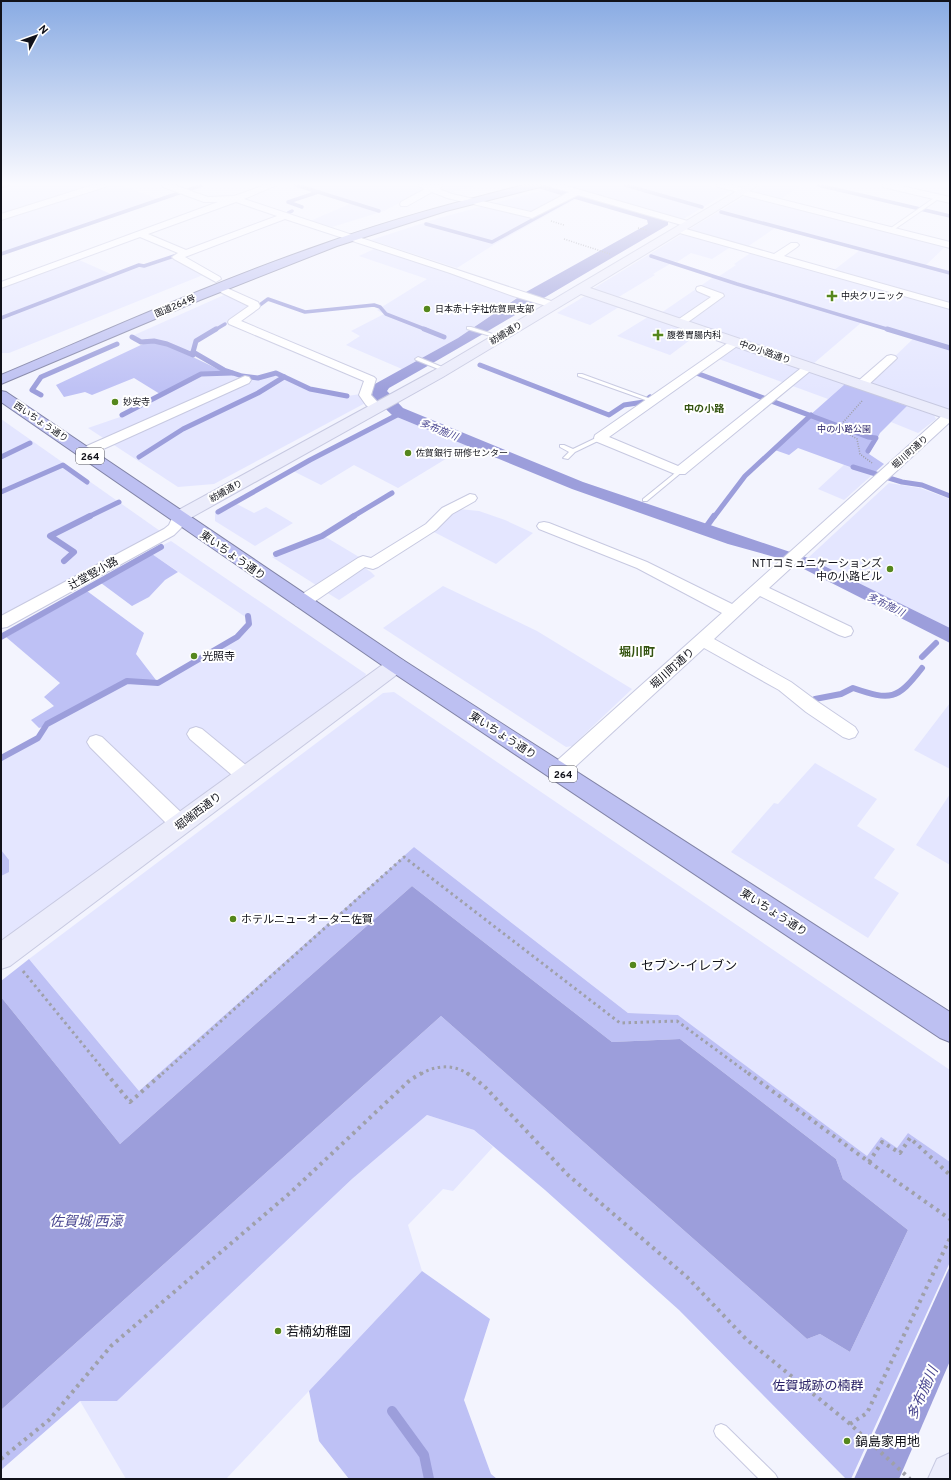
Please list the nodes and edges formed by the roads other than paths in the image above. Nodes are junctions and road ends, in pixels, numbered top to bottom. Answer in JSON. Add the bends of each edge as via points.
{"nodes":[{"id":1,"x":86,"y":254,"type":"edge"},
{"id":2,"x":183,"y":254,"type":"edge"},
{"id":3,"x":303,"y":254,"type":"edge"},
{"id":4,"x":401,"y":254,"type":"edge"},
{"id":5,"x":639,"y":254,"type":"edge"},
{"id":6,"x":767,"y":254,"type":"edge"},
{"id":7,"x":780,"y":254,"type":"edge"},
{"id":8,"x":776,"y":257,"type":"junction"},
{"id":9,"x":218,"y":283,"type":"junction"},
{"id":10,"x":1,"y":286,"type":"edge"},
{"id":11,"x":580,"y":289,"type":"junction"},
{"id":12,"x":701,"y":289,"type":"dead end"},
{"id":13,"x":547,"y":303,"type":"junction"},
{"id":14,"x":950,"y":306,"type":"edge"},
{"id":15,"x":680,"y":323,"type":"junction"},
{"id":16,"x":469,"y":328,"type":"dead end"},
{"id":17,"x":493,"y":335,"type":"junction"},
{"id":18,"x":736,"y":342,"type":"junction"},
{"id":19,"x":890,"y":358,"type":"dead end"},
{"id":20,"x":418,"y":359,"type":"dead end"},
{"id":21,"x":809,"y":367,"type":"junction"},
{"id":22,"x":1,"y":368,"type":"edge"},
{"id":23,"x":439,"y":368,"type":"junction"},
{"id":24,"x":580,"y":375,"type":"dead end"},
{"id":25,"x":1,"y":380,"type":"edge"},
{"id":26,"x":246,"y":380,"type":"dead end"},
{"id":27,"x":861,"y":385,"type":"junction"},
{"id":28,"x":1,"y":395,"type":"edge"},
{"id":29,"x":648,"y":399,"type":"junction"},
{"id":30,"x":377,"y":408,"type":"junction"},
{"id":31,"x":950,"y":415,"type":"edge"},
{"id":32,"x":600,"y":438,"type":"junction"},
{"id":33,"x":562,"y":446,"type":"dead end"},
{"id":34,"x":573,"y":451,"type":"junction"},
{"id":35,"x":85,"y":452,"type":"junction"},
{"id":36,"x":566,"y":458,"type":"dead end"},
{"id":37,"x":680,"y":470,"type":"junction"},
{"id":38,"x":470,"y":498,"type":"dead end"},
{"id":39,"x":645,"y":500,"type":"dead end"},
{"id":40,"x":179,"y":517,"type":"junction"},
{"id":41,"x":544,"y":526,"type":"dead end"},
{"id":42,"x":758,"y":589,"type":"junction"},
{"id":43,"x":302,"y":602,"type":"junction"},
{"id":44,"x":734,"y":612,"type":"junction"},
{"id":45,"x":1,"y":623,"type":"edge"},
{"id":46,"x":845,"y":631,"type":"dead end"},
{"id":47,"x":702,"y":640,"type":"junction"},
{"id":48,"x":396,"y":665,"type":"junction"},
{"id":49,"x":849,"y":732,"type":"dead end"},
{"id":50,"x":196,"y":734,"type":"dead end"},
{"id":51,"x":96,"y":742,"type":"dead end"},
{"id":52,"x":558,"y":771,"type":"junction"},
{"id":53,"x":246,"y":776,"type":"junction"},
{"id":54,"x":180,"y":824,"type":"junction"},
{"id":55,"x":4,"y":954,"type":"edge"},
{"id":56,"x":950,"y":1028,"type":"edge"},
{"id":57,"x":721,"y":1431,"type":"dead end"},
{"id":58,"x":950,"y":1472,"type":"edge"},
{"id":59,"x":770,"y":1479,"type":"edge"},
{"id":60,"x":947,"y":1479,"type":"edge"}],
"edges":[{"from":1,"to":10,"type":"street"},
{"from":2,"to":9,"type":"street","via":[[177,257]]},
{"from":3,"to":9,"type":"highway","name":"国道264号"},
{"from":4,"to":13,"type":"street"},
{"from":5,"to":11,"type":"street","name":"紡績通り"},
{"from":6,"to":8,"type":"street"},
{"from":7,"to":8,"type":"street"},
{"from":8,"to":14,"type":"street"},
{"from":9,"to":22,"type":"highway","name":"国道264号"},
{"from":9,"to":25,"type":"highway","name":"国道264号"},
{"from":9,"to":30,"type":"street","via":[[255,306],[233,322],[370,379],[365,395]]},
{"from":11,"to":13,"type":"street","name":"紡績通り"},
{"from":11,"to":15,"type":"street","name":"中の小路通り"},
{"from":12,"to":15,"type":"street","via":[[719,296]]},
{"from":13,"to":17,"type":"street","name":"紡績通り"},
{"from":15,"to":18,"type":"street","name":"中の小路通り"},
{"from":16,"to":17,"type":"lane"},
{"from":17,"to":23,"type":"street","name":"紡績通り"},
{"from":18,"to":21,"type":"street","name":"中の小路通り"},
{"from":18,"to":29,"type":"street","via":[[694,372]]},
{"from":19,"to":27,"type":"street"},
{"from":20,"to":23,"type":"lane"},
{"from":21,"to":27,"type":"street","name":"中の小路通り"},
{"from":21,"to":37,"type":"street"},
{"from":23,"to":30,"type":"street","name":"紡績通り"},
{"from":24,"to":29,"type":"lane"},
{"from":26,"to":35,"type":"street"},
{"from":27,"to":31,"type":"street","name":"中の小路通り"},
{"from":28,"to":35,"type":"highway","name":"西いちょう通り","number":"264"},
{"from":29,"to":32,"type":"street"},
{"from":30,"to":40,"type":"street","name":"紡績通り"},
{"from":31,"to":42,"type":"street","name":"堀川町通り"},
{"from":32,"to":34,"type":"lane"},
{"from":32,"to":37,"type":"street"},
{"from":33,"to":34,"type":"lane"},
{"from":34,"to":36,"type":"lane"},
{"from":35,"to":40,"type":"highway","name":"西いちょう通り","number":"264"},
{"from":37,"to":39,"type":"lane"},
{"from":38,"to":43,"type":"street","via":[[373,564],[363,561]]},
{"from":40,"to":43,"type":"highway","name":"東いちょう通り","number":"264"},
{"from":40,"to":45,"type":"street","name":"辻堂竪小路","via":[[175,527],[169,532]]},
{"from":41,"to":44,"type":"street","via":[[642,565]]},
{"from":42,"to":44,"type":"street","name":"堀川町通り"},
{"from":42,"to":46,"type":"street"},
{"from":43,"to":48,"type":"highway","name":"東いちょう通り","number":"264"},
{"from":44,"to":47,"type":"street","name":"堀川町通り"},
{"from":47,"to":49,"type":"street","via":[[785,686]]},
{"from":47,"to":52,"type":"street","name":"堀川町通り"},
{"from":48,"to":52,"type":"highway","name":"東いちょう通り","number":"264"},
{"from":48,"to":53,"type":"street","name":"堀端西通り"},
{"from":50,"to":53,"type":"street"},
{"from":51,"to":54,"type":"street"},
{"from":52,"to":56,"type":"highway","name":"東いちょう通り","number":"264"},
{"from":53,"to":54,"type":"street","name":"堀端西通り"},
{"from":54,"to":55,"type":"street","name":"堀端西通り"},
{"from":57,"to":59,"type":"lane"},
{"from":58,"to":60,"type":"street"}]}
